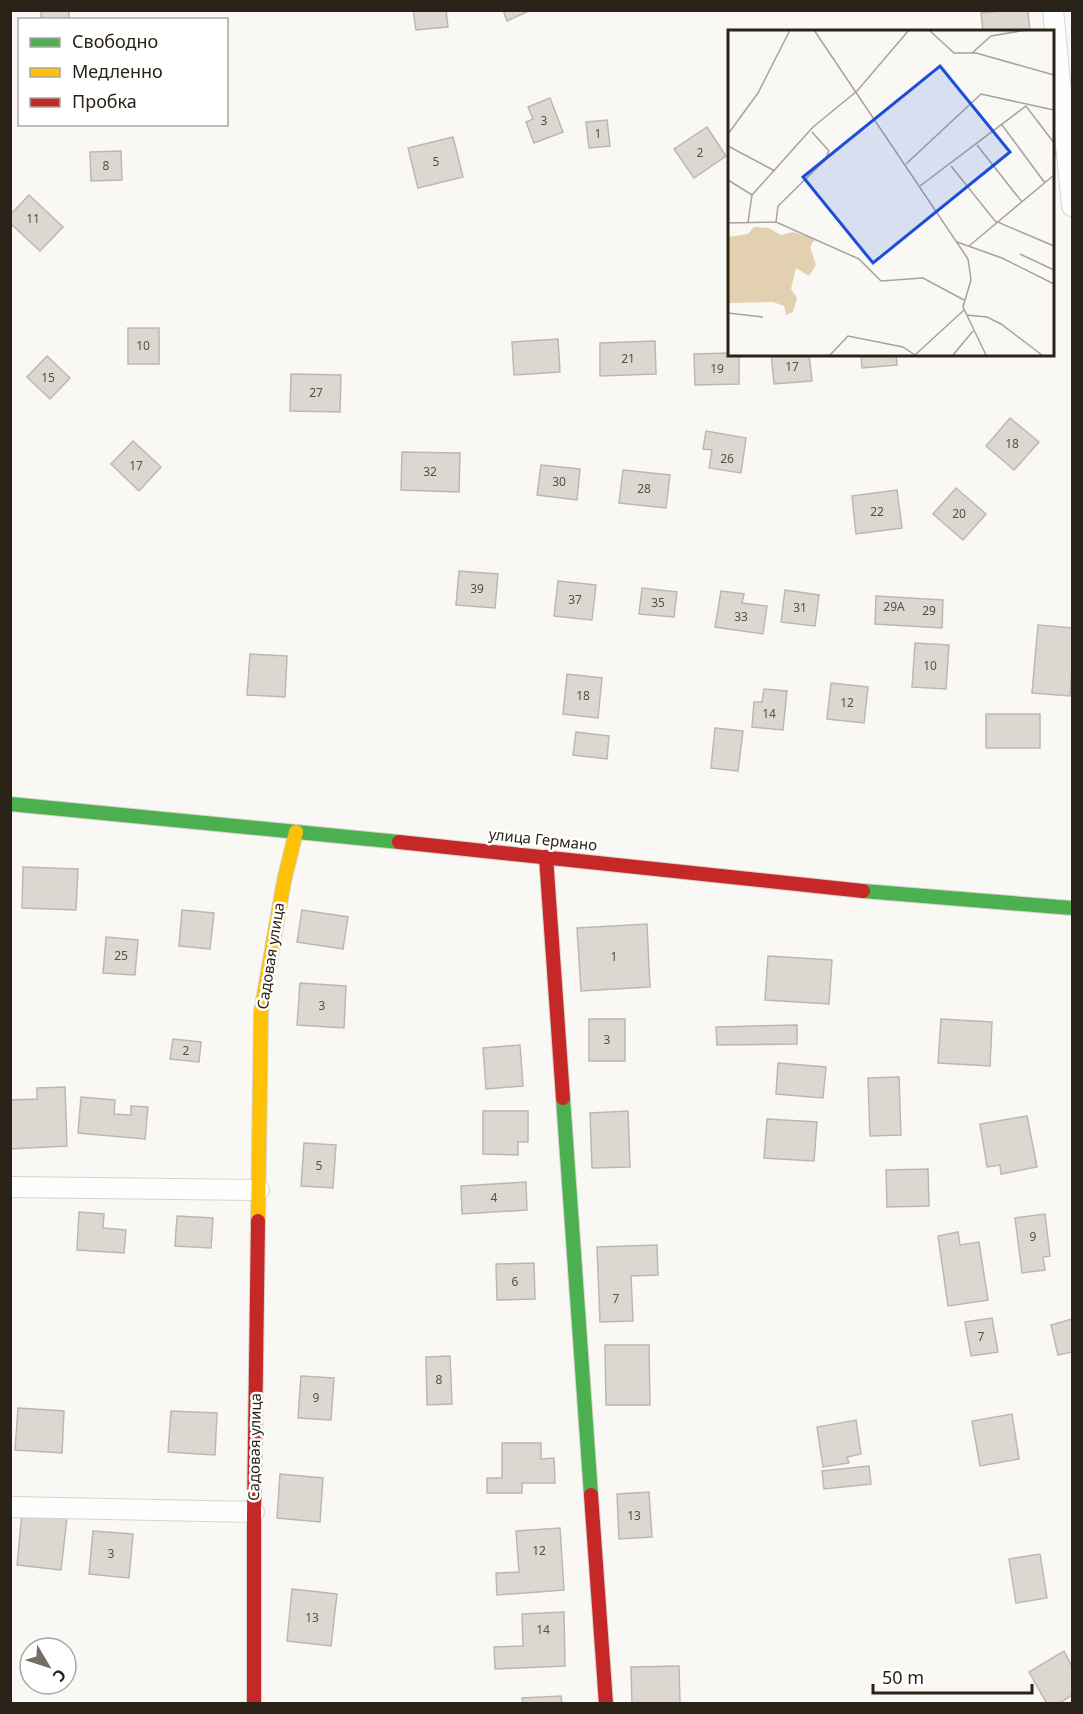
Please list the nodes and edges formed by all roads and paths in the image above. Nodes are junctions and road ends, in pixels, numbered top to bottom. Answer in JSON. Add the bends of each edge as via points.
{"nodes":[{"id":1,"x":1053,"y":10,"type":"edge"},
{"id":2,"x":1072,"y":206,"type":"edge"},
{"id":3,"x":10,"y":804,"type":"edge"},
{"id":4,"x":296,"y":832,"type":"junction"},
{"id":5,"x":546,"y":857,"type":"junction"},
{"id":6,"x":1072,"y":908,"type":"edge"},
{"id":7,"x":10,"y":1187,"type":"edge"},
{"id":8,"x":259,"y":1190,"type":"junction"},
{"id":9,"x":10,"y":1507,"type":"edge"},
{"id":10,"x":254,"y":1512,"type":"junction"},
{"id":11,"x":254,"y":1704,"type":"edge"},
{"id":12,"x":606,"y":1704,"type":"edge"}],
"edges":[{"from":1,"to":2,"type":"street"},
{"from":3,"to":4,"type":"street","name":"улица Германо"},
{"from":4,"to":5,"type":"street","name":"улица Германо"},
{"from":4,"to":8,"type":"street","name":"Садовая улица","via":[[261,1012]]},
{"from":5,"to":6,"type":"street","name":"улица Германо"},
{"from":5,"to":12,"type":"street"},
{"from":7,"to":8,"type":"street"},
{"from":8,"to":10,"type":"street","name":"Садовая улица"},
{"from":9,"to":10,"type":"street"},
{"from":10,"to":11,"type":"street","name":"Садовая улица"}]}
